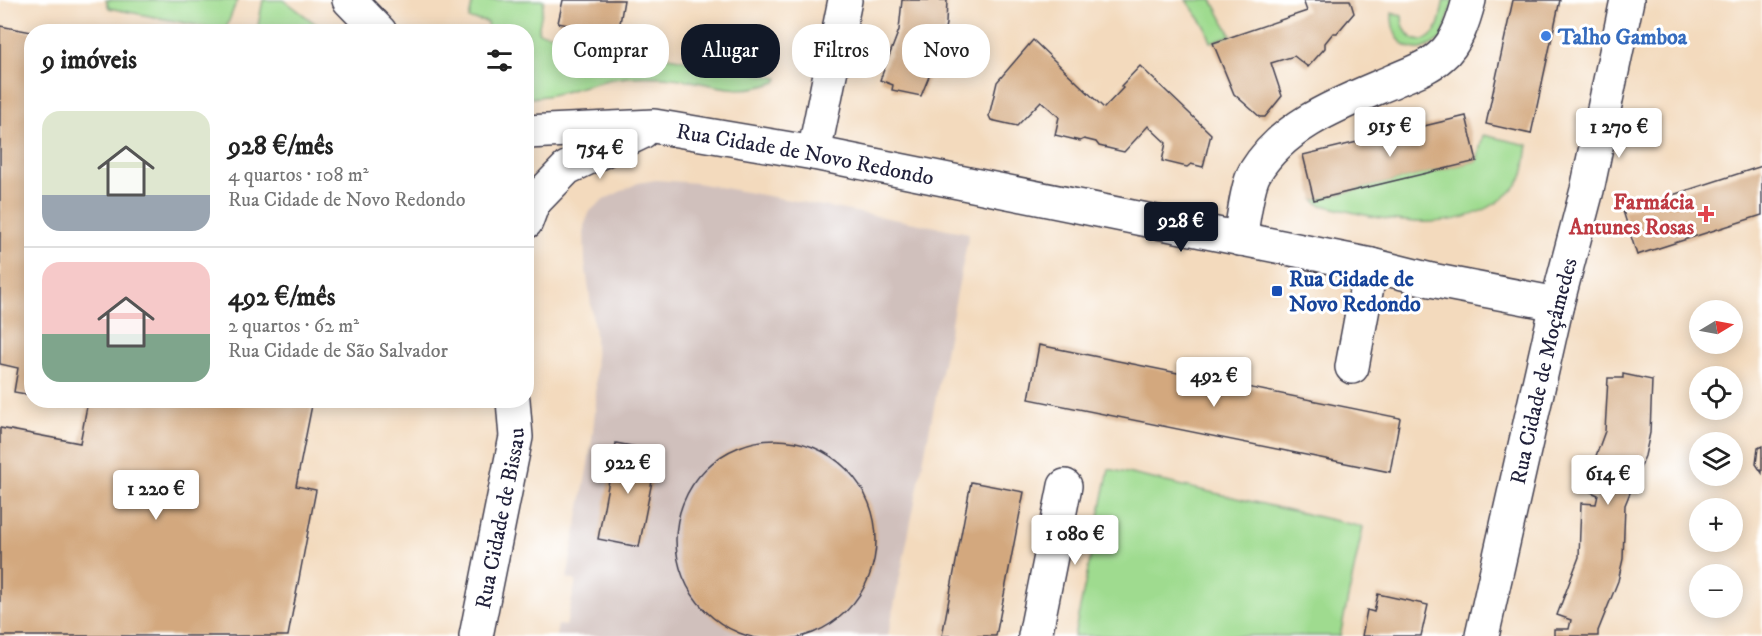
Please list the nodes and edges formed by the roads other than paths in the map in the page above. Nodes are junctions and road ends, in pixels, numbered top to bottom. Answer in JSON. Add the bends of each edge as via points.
{"nodes":[{"id":1,"x":349,"y":0,"type":"edge"},
{"id":2,"x":845,"y":0,"type":"edge"},
{"id":3,"x":1469,"y":0,"type":"edge"},
{"id":4,"x":1627,"y":0,"type":"edge"},
{"id":5,"x":372,"y":24,"type":"edge"},
{"id":6,"x":654,"y":126,"type":"junction"},
{"id":7,"x":534,"y":132,"type":"edge"},
{"id":8,"x":814,"y":153,"type":"junction"},
{"id":9,"x":534,"y":202,"type":"edge"},
{"id":10,"x":1240,"y":239,"type":"junction"},
{"id":11,"x":1371,"y":266,"type":"junction"},
{"id":12,"x":1557,"y":304,"type":"junction"},
{"id":13,"x":1352,"y":367,"type":"dead end"},
{"id":14,"x":514,"y":408,"type":"edge"},
{"id":15,"x":1065,"y":486,"type":"dead end"},
{"id":16,"x":477,"y":636,"type":"edge"},
{"id":17,"x":1035,"y":636,"type":"edge"},
{"id":18,"x":1482,"y":636,"type":"edge"}],
"edges":[{"from":1,"to":5,"type":"street"},
{"from":2,"to":8,"type":"street"},
{"from":3,"to":10,"type":"street","via":[[1463,26],[1442,56],[1295,128],[1269,151],[1253,175]]},
{"from":4,"to":12,"type":"street","name":"Rua Cidade de Moçâmedes","via":[[1587,190]]},
{"from":6,"to":7,"type":"street","name":"Rua Cidade de Novo Redondo"},
{"from":6,"to":8,"type":"street","name":"Rua Cidade de Novo Redondo"},
{"from":6,"to":9,"type":"street","name":"Rua Cidade de Novo Redondo","via":[[567,168]]},
{"from":8,"to":10,"type":"street","name":"Rua Cidade de Novo Redondo"},
{"from":10,"to":11,"type":"street","name":"Rua Cidade de Novo Redondo"},
{"from":11,"to":12,"type":"street","name":"Rua Cidade de Novo Redondo"},
{"from":11,"to":13,"type":"street"},
{"from":12,"to":18,"type":"street","name":"Rua Cidade de Moçâmedes"},
{"from":14,"to":16,"type":"street","name":"Rua Cidade de Bissau","via":[[516,436]]},
{"from":15,"to":17,"type":"street"}]}
